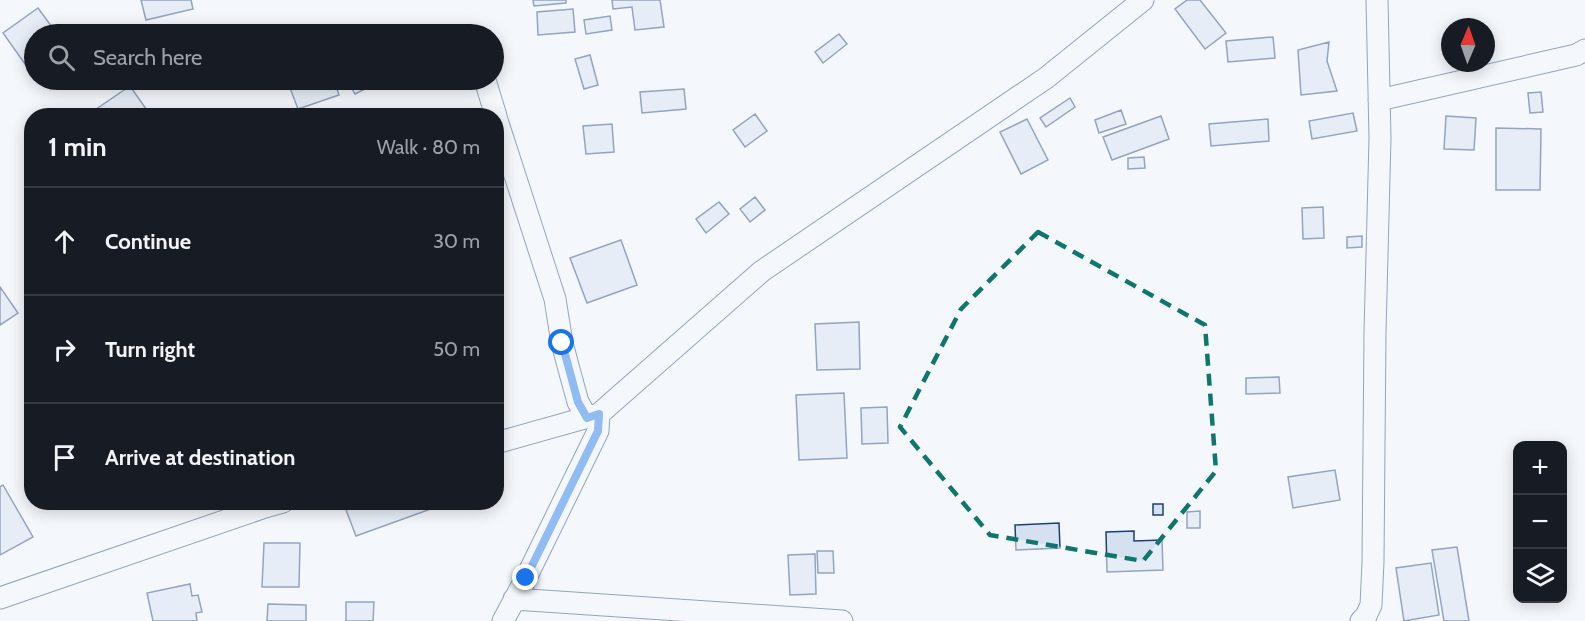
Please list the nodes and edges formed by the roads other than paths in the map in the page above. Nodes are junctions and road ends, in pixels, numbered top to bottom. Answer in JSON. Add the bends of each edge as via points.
{"nodes":[{"id":1,"x":1143,"y":0,"type":"edge"},
{"id":2,"x":1377,"y":0,"type":"edge"},
{"id":3,"x":1585,"y":50,"type":"edge"},
{"id":4,"x":488,"y":90,"type":"edge"},
{"id":5,"x":1379,"y":100,"type":"junction"},
{"id":6,"x":494,"y":108,"type":"edge"},
{"id":7,"x":504,"y":141,"type":"edge"},
{"id":8,"x":593,"y":416,"type":"junction"},
{"id":9,"x":504,"y":441,"type":"edge"},
{"id":10,"x":256,"y":510,"type":"edge"},
{"id":11,"x":0,"y":598,"type":"edge"},
{"id":12,"x":514,"y":599,"type":"junction"},
{"id":13,"x":503,"y":621,"type":"edge"},
{"id":14,"x":842,"y":621,"type":"edge"},
{"id":15,"x":1361,"y":621,"type":"edge"}],
"edges":[{"from":1,"to":8,"type":"street","via":[[1046,78],[762,271]]},
{"from":2,"to":5,"type":"street"},
{"from":3,"to":5,"type":"street"},
{"from":4,"to":6,"type":"street"},
{"from":5,"to":15,"type":"street","via":[[1371,605]]},
{"from":7,"to":8,"type":"street","via":[[555,299],[578,402]]},
{"from":8,"to":9,"type":"street"},
{"from":8,"to":12,"type":"street","via":[[598,431]]},
{"from":10,"to":11,"type":"street"},
{"from":12,"to":13,"type":"street"},
{"from":12,"to":14,"type":"street"}]}
